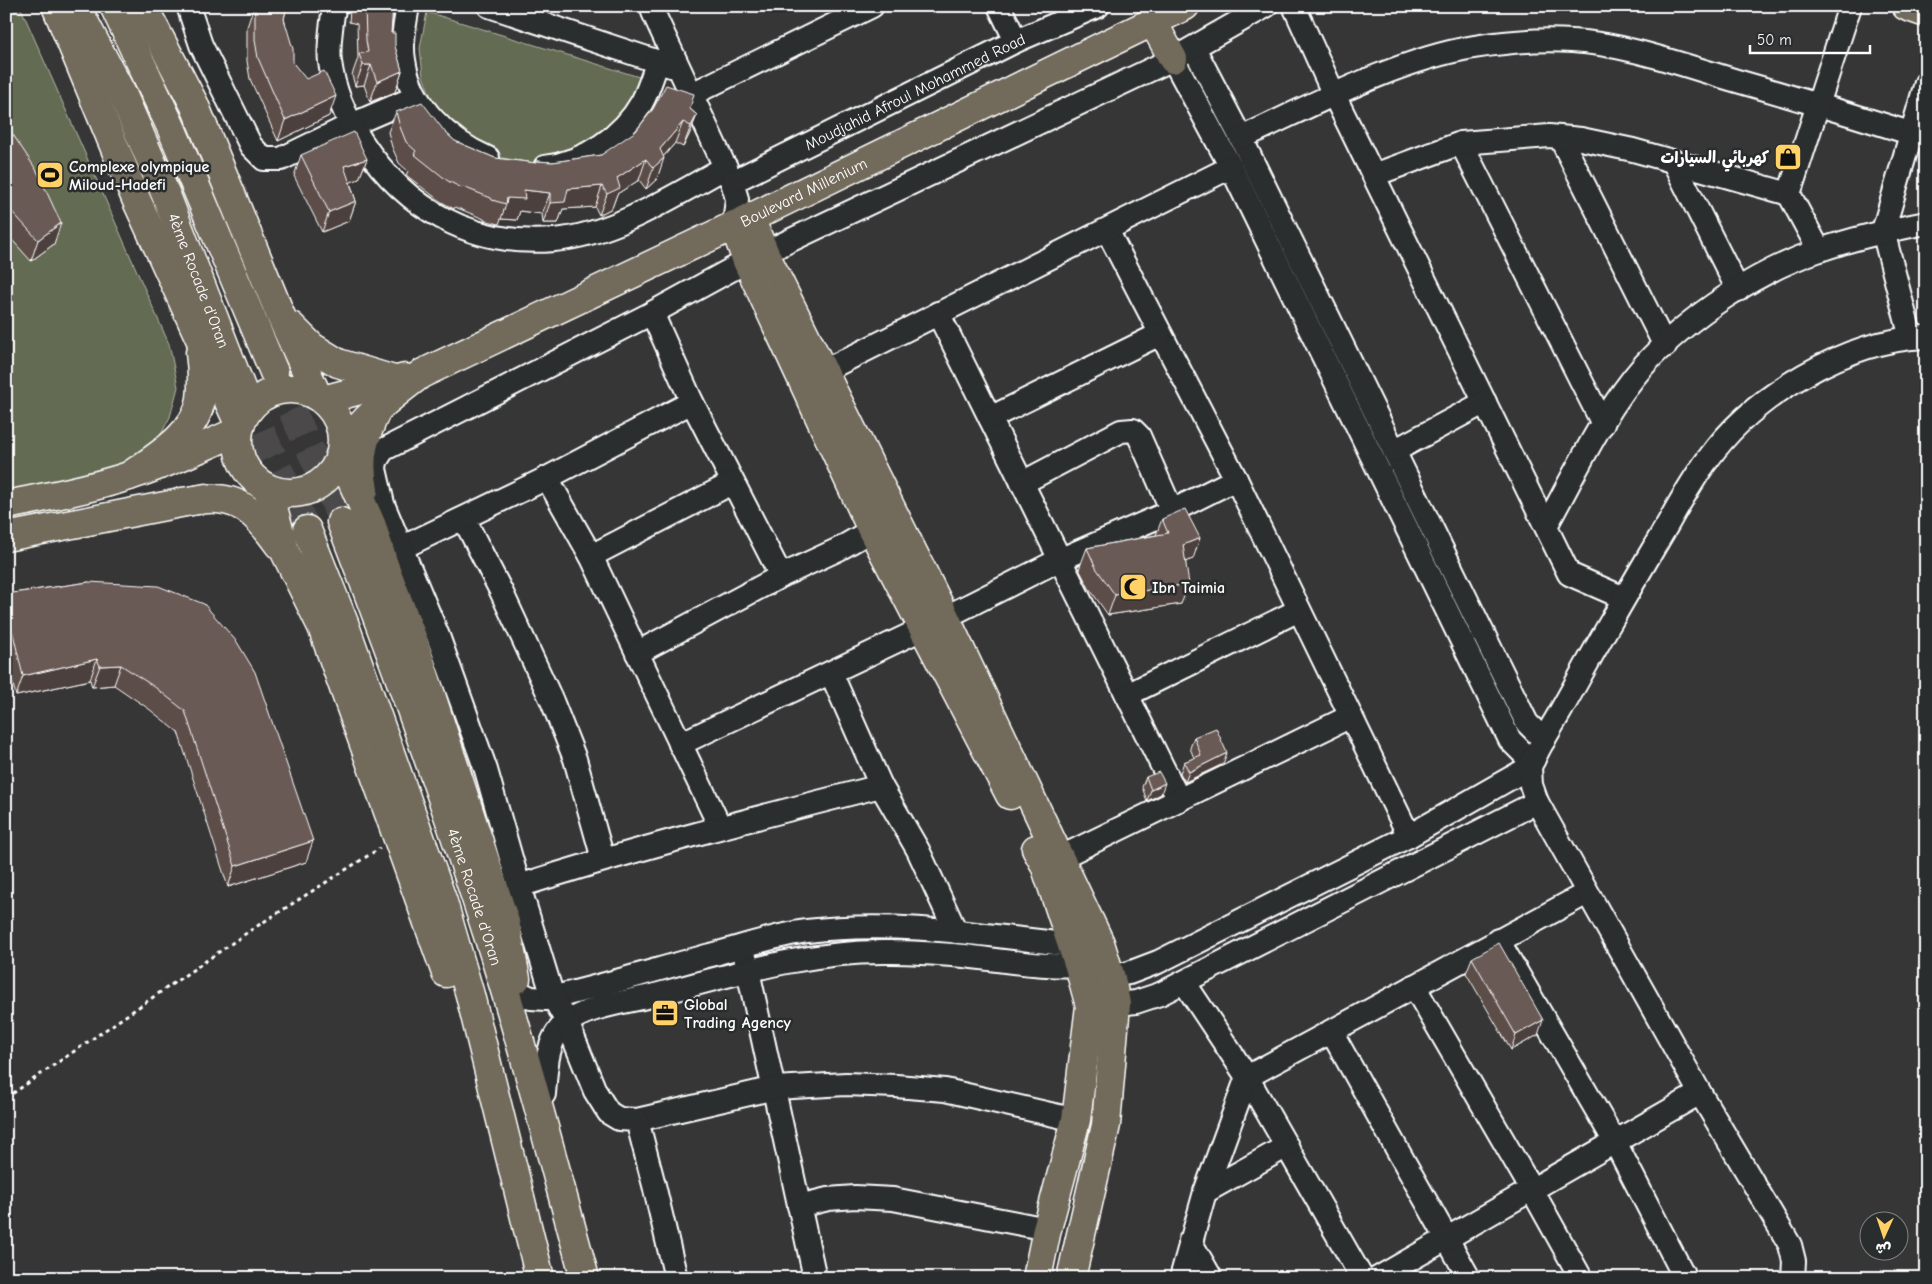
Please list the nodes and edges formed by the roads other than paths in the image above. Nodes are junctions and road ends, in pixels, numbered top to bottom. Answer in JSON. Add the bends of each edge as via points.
{"nodes":[{"id":1,"x":56,"y":6,"type":"edge"},
{"id":2,"x":76,"y":6,"type":"edge"},
{"id":3,"x":114,"y":6,"type":"edge"},
{"id":4,"x":143,"y":6,"type":"edge"},
{"id":5,"x":188,"y":6,"type":"edge"},
{"id":6,"x":335,"y":6,"type":"edge"},
{"id":7,"x":408,"y":6,"type":"edge"},
{"id":8,"x":872,"y":6,"type":"edge"},
{"id":9,"x":999,"y":6,"type":"edge"},
{"id":10,"x":1098,"y":6,"type":"edge"},
{"id":11,"x":1185,"y":6,"type":"edge"},
{"id":12,"x":1266,"y":6,"type":"edge"},
{"id":13,"x":1294,"y":6,"type":"edge"},
{"id":14,"x":1850,"y":6,"type":"edge"},
{"id":15,"x":1906,"y":6,"type":"edge"},
{"id":16,"x":491,"y":7,"type":"edge"},
{"id":17,"x":658,"y":8,"type":"edge"},
{"id":18,"x":1926,"y":13,"type":"edge"},
{"id":19,"x":1153,"y":22,"type":"junction"},
{"id":20,"x":1016,"y":41,"type":"junction"},
{"id":21,"x":1184,"y":54,"type":"junction"},
{"id":22,"x":658,"y":62,"type":"junction"},
{"id":23,"x":680,"y":68,"type":"junction"},
{"id":24,"x":1926,"y":84,"type":"edge"},
{"id":25,"x":692,"y":94,"type":"junction"},
{"id":26,"x":1334,"y":95,"type":"junction"},
{"id":27,"x":416,"y":97,"type":"junction"},
{"id":28,"x":1819,"y":105,"type":"junction"},
{"id":29,"x":351,"y":125,"type":"junction"},
{"id":30,"x":1918,"y":136,"type":"edge"},
{"id":31,"x":1560,"y":137,"type":"junction"},
{"id":32,"x":1242,"y":138,"type":"junction"},
{"id":33,"x":1461,"y":143,"type":"junction"},
{"id":34,"x":1673,"y":161,"type":"junction"},
{"id":35,"x":1231,"y":166,"type":"junction"},
{"id":36,"x":1374,"y":175,"type":"junction"},
{"id":37,"x":1789,"y":194,"type":"junction"},
{"id":38,"x":736,"y":198,"type":"junction"},
{"id":39,"x":1926,"y":223,"type":"edge"},
{"id":40,"x":1107,"y":230,"type":"junction"},
{"id":41,"x":1884,"y":231,"type":"junction"},
{"id":42,"x":1819,"y":250,"type":"junction"},
{"id":43,"x":756,"y":257,"type":"junction"},
{"id":44,"x":1738,"y":290,"type":"junction"},
{"id":45,"x":652,"y":313,"type":"junction"},
{"id":46,"x":938,"y":313,"type":"junction"},
{"id":47,"x":281,"y":316,"type":"junction"},
{"id":48,"x":1160,"y":334,"type":"junction"},
{"id":49,"x":1918,"y":337,"type":"edge"},
{"id":50,"x":200,"y":341,"type":"junction"},
{"id":51,"x":1665,"y":346,"type":"junction"},
{"id":52,"x":274,"y":372,"type":"tunnel mouth"},
{"id":53,"x":421,"y":374,"type":"junction"},
{"id":54,"x":812,"y":377,"type":"junction"},
{"id":55,"x":394,"y":380,"type":"junction"},
{"id":56,"x":243,"y":393,"type":"tunnel mouth"},
{"id":57,"x":320,"y":398,"type":"junction"},
{"id":58,"x":692,"y":402,"type":"junction"},
{"id":59,"x":1485,"y":402,"type":"junction"},
{"id":60,"x":379,"y":405,"type":"junction"},
{"id":61,"x":990,"y":418,"type":"junction"},
{"id":62,"x":1379,"y":420,"type":"junction"},
{"id":63,"x":1603,"y":424,"type":"junction"},
{"id":64,"x":239,"y":428,"type":"junction"},
{"id":65,"x":1358,"y":430,"type":"junction"},
{"id":66,"x":342,"y":451,"type":"junction"},
{"id":67,"x":1394,"y":451,"type":"junction"},
{"id":68,"x":129,"y":476,"type":"junction"},
{"id":69,"x":547,"y":478,"type":"junction"},
{"id":70,"x":1236,"y":479,"type":"junction"},
{"id":71,"x":1022,"y":482,"type":"junction"},
{"id":72,"x":732,"y":483,"type":"junction"},
{"id":73,"x":266,"y":488,"type":"junction"},
{"id":74,"x":182,"y":502,"type":"junction"},
{"id":75,"x":6,"y":505,"type":"edge"},
{"id":76,"x":1172,"y":511,"type":"junction"},
{"id":77,"x":464,"y":519,"type":"junction"},
{"id":78,"x":341,"y":522,"type":"tunnel mouth"},
{"id":79,"x":372,"y":526,"type":"junction"},
{"id":80,"x":1546,"y":526,"type":"junction"},
{"id":81,"x":307,"y":530,"type":"tunnel mouth"},
{"id":82,"x":872,"y":530,"type":"junction"},
{"id":83,"x":6,"y":537,"type":"edge"},
{"id":84,"x":401,"y":548,"type":"junction"},
{"id":85,"x":285,"y":552,"type":"junction"},
{"id":86,"x":591,"y":556,"type":"junction"},
{"id":87,"x":1059,"y":560,"type":"junction"},
{"id":88,"x":781,"y":576,"type":"junction"},
{"id":89,"x":1624,"y":598,"type":"junction"},
{"id":90,"x":1299,"y":610,"type":"junction"},
{"id":91,"x":934,"y":622,"type":"junction"},
{"id":92,"x":637,"y":653,"type":"junction"},
{"id":93,"x":831,"y":673,"type":"junction"},
{"id":94,"x":1127,"y":695,"type":"junction"},
{"id":95,"x":1351,"y":716,"type":"junction"},
{"id":96,"x":680,"y":744,"type":"junction"},
{"id":97,"x":1536,"y":755,"type":"junction"},
{"id":98,"x":881,"y":786,"type":"junction"},
{"id":99,"x":1179,"y":800,"type":"junction"},
{"id":100,"x":1537,"y":802,"type":"junction"},
{"id":101,"x":720,"y":827,"type":"junction"},
{"id":102,"x":1409,"y":836,"type":"junction"},
{"id":103,"x":603,"y":859,"type":"junction"},
{"id":104,"x":1052,"y":862,"type":"junction"},
{"id":105,"x":519,"y":886,"type":"junction"},
{"id":106,"x":1587,"y":893,"type":"junction"},
{"id":107,"x":956,"y":932,"type":"junction"},
{"id":108,"x":1498,"y":940,"type":"junction"},
{"id":109,"x":743,"y":946,"type":"junction"},
{"id":110,"x":1106,"y":961,"type":"junction"},
{"id":111,"x":748,"y":971,"type":"junction"},
{"id":112,"x":1088,"y":980,"type":"junction"},
{"id":113,"x":1184,"y":982,"type":"junction"},
{"id":114,"x":1414,"y":986,"type":"junction"},
{"id":115,"x":518,"y":992,"type":"junction"},
{"id":116,"x":553,"y":997,"type":"junction"},
{"id":117,"x":567,"y":1022,"type":"junction"},
{"id":118,"x":1331,"y":1031,"type":"junction"},
{"id":119,"x":1247,"y":1077,"type":"junction"},
{"id":120,"x":775,"y":1088,"type":"junction"},
{"id":121,"x":1700,"y":1093,"type":"junction"},
{"id":122,"x":544,"y":1094,"type":"junction"},
{"id":123,"x":494,"y":1096,"type":"junction"},
{"id":124,"x":637,"y":1120,"type":"junction"},
{"id":125,"x":1076,"y":1120,"type":"junction"},
{"id":126,"x":1615,"y":1142,"type":"junction"},
{"id":127,"x":1286,"y":1146,"type":"junction"},
{"id":128,"x":549,"y":1147,"type":"junction"},
{"id":129,"x":1532,"y":1190,"type":"junction"},
{"id":130,"x":1205,"y":1192,"type":"junction"},
{"id":131,"x":799,"y":1206,"type":"junction"},
{"id":132,"x":1047,"y":1229,"type":"junction"},
{"id":133,"x":1446,"y":1238,"type":"junction"},
{"id":134,"x":1190,"y":1241,"type":"junction"},
{"id":135,"x":540,"y":1278,"type":"edge"},
{"id":136,"x":585,"y":1278,"type":"edge"},
{"id":137,"x":676,"y":1278,"type":"edge"},
{"id":138,"x":815,"y":1278,"type":"edge"},
{"id":139,"x":1037,"y":1278,"type":"edge"},
{"id":140,"x":1071,"y":1278,"type":"edge"},
{"id":141,"x":1181,"y":1278,"type":"edge"},
{"id":142,"x":1211,"y":1278,"type":"edge"},
{"id":143,"x":1362,"y":1278,"type":"edge"},
{"id":144,"x":1378,"y":1278,"type":"edge"},
{"id":145,"x":1469,"y":1278,"type":"edge"},
{"id":146,"x":1581,"y":1278,"type":"edge"},
{"id":147,"x":1685,"y":1278,"type":"edge"},
{"id":148,"x":1793,"y":1278,"type":"edge"}],
"edges":[{"from":1,"to":50,"type":"main road","via":[[136,199]]},
{"from":2,"to":56,"type":"main road","name":"4ème Rocade d'Oran","via":[[124,98]]},
{"from":3,"to":52,"type":"main road","name":"4ème Rocade d'Oran","via":[[170,125]]},
{"from":4,"to":47,"type":"main road","via":[[194,104]]},
{"from":5,"to":29,"type":"street","via":[[202,44],[251,146],[264,159],[281,159]]},
{"from":6,"to":29,"type":"street","name":"Moudjahid Afroul Mohammed Road","via":[[330,61],[334,84]]},
{"from":7,"to":27,"type":"street","via":[[404,24],[404,60]]},
{"from":8,"to":25,"type":"street"},
{"from":9,"to":20,"type":"street"},
{"from":10,"to":20,"type":"street","name":"Moudjahid Afroul Mohammed Road"},
{"from":11,"to":19,"type":"main road","name":"Boulevard Millenium"},
{"from":12,"to":21,"type":"street"},
{"from":13,"to":26,"type":"street"},
{"from":14,"to":28,"type":"street"},
{"from":15,"to":18,"type":"main road"},
{"from":16,"to":22,"type":"street"},
{"from":17,"to":23,"type":"street"},
{"from":19,"to":21,"type":"main road"},
{"from":19,"to":38,"type":"main road","name":"Boulevard Millenium"},
{"from":20,"to":38,"type":"street","name":"Moudjahid Afroul Mohammed Road"},
{"from":21,"to":32,"type":"street"},
{"from":21,"to":35,"type":"street"},
{"from":21,"to":43,"type":"street"},
{"from":22,"to":23,"type":"street"},
{"from":22,"to":27,"type":"street","via":[[642,101],[625,125],[609,141],[558,166],[533,169],[502,165],[470,151],[439,126]]},
{"from":23,"to":25,"type":"street"},
{"from":24,"to":30,"type":"street"},
{"from":25,"to":38,"type":"street"},
{"from":26,"to":28,"type":"street","via":[[1414,63],[1473,47],[1573,41],[1627,49]]},
{"from":26,"to":32,"type":"street"},
{"from":26,"to":36,"type":"street"},
{"from":27,"to":29,"type":"street"},
{"from":28,"to":30,"type":"street"},
{"from":28,"to":37,"type":"street"},
{"from":29,"to":38,"type":"street","name":"Moudjahid Afroul Mohammed Road","via":[[385,174],[414,200],[458,226],[489,237],[555,240],[605,227],[644,212]]},
{"from":30,"to":41,"type":"street"},
{"from":31,"to":33,"type":"street"},
{"from":31,"to":34,"type":"street","via":[[1616,146]]},
{"from":31,"to":51,"type":"street"},
{"from":32,"to":62,"type":"street"},
{"from":33,"to":36,"type":"street"},
{"from":33,"to":63,"type":"street"},
{"from":34,"to":37,"type":"street"},
{"from":34,"to":44,"type":"street"},
{"from":35,"to":40,"type":"street"},
{"from":35,"to":65,"type":"street"},
{"from":36,"to":59,"type":"street"},
{"from":37,"to":42,"type":"street"},
{"from":38,"to":43,"type":"main road"},
{"from":38,"to":53,"type":"main road","name":"Boulevard Millenium"},
{"from":39,"to":41,"type":"street"},
{"from":40,"to":46,"type":"street"},
{"from":40,"to":48,"type":"street"},
{"from":41,"to":42,"type":"street"},
{"from":41,"to":49,"type":"street"},
{"from":42,"to":44,"type":"street","via":[[1760,276]]},
{"from":43,"to":45,"type":"street"},
{"from":43,"to":54,"type":"main road"},
{"from":44,"to":51,"type":"street","via":[[1701,315]]},
{"from":45,"to":58,"type":"street"},
{"from":45,"to":84,"type":"street","via":[[382,450],[376,461],[376,477]]},
{"from":46,"to":54,"type":"street"},
{"from":46,"to":61,"type":"street"},
{"from":47,"to":55,"type":"main road","via":[[312,348],[325,356]]},
{"from":47,"to":57,"type":"main road"},
{"from":48,"to":61,"type":"street"},
{"from":48,"to":70,"type":"street"},
{"from":49,"to":89,"type":"street","via":[[1865,349],[1828,363],[1772,397],[1735,427],[1708,458]]},
{"from":50,"to":64,"type":"main road"},
{"from":50,"to":68,"type":"main road","via":[[202,380],[197,414],[190,426],[163,452]]},
{"from":51,"to":63,"type":"street","via":[[1644,365]]},
{"from":53,"to":55,"type":"main road"},
{"from":53,"to":60,"type":"main road"},
{"from":54,"to":82,"type":"main road"},
{"from":54,"to":91,"type":"main road"},
{"from":55,"to":57,"type":"main road"},
{"from":57,"to":64,"type":"main road","via":[[303,390],[272,392],[258,400]]},
{"from":57,"to":66,"type":"main road","via":[[339,421],[343,434]]},
{"from":58,"to":69,"type":"street"},
{"from":58,"to":72,"type":"street"},
{"from":59,"to":67,"type":"street"},
{"from":59,"to":80,"type":"street"},
{"from":60,"to":66,"type":"main road","via":[[358,426]]},
{"from":60,"to":79,"type":"main road","via":[[361,451],[361,473]]},
{"from":61,"to":71,"type":"street"},
{"from":62,"to":65,"type":"street"},
{"from":62,"to":67,"type":"street"},
{"from":63,"to":80,"type":"street"},
{"from":64,"to":68,"type":"main road","via":[[185,455]]},
{"from":64,"to":73,"type":"main road","via":[[238,447],[242,463],[251,476]]},
{"from":65,"to":97,"type":"street","via":[[1510,740],[1524,754]]},
{"from":66,"to":73,"type":"main road","via":[[333,472],[312,489],[286,494]]},
{"from":66,"to":79,"type":"main road"},
{"from":67,"to":97,"type":"street","via":[[1527,723]]},
{"from":68,"to":75,"type":"main road"},
{"from":69,"to":77,"type":"street"},
{"from":69,"to":86,"type":"street"},
{"from":70,"to":76,"type":"street"},
{"from":70,"to":90,"type":"street"},
{"from":71,"to":76,"type":"street","via":[[1121,431],[1133,430],[1139,436]]},
{"from":71,"to":87,"type":"street"},
{"from":72,"to":86,"type":"street"},
{"from":72,"to":88,"type":"street"},
{"from":73,"to":74,"type":"main road"},
{"from":73,"to":85,"type":"main road"},
{"from":74,"to":83,"type":"main road"},
{"from":74,"to":85,"type":"main road","via":[[232,501],[261,521]]},
{"from":76,"to":87,"type":"street"},
{"from":77,"to":84,"type":"street"},
{"from":77,"to":103,"type":"street","via":[[552,701],[575,759]]},
{"from":78,"to":128,"type":"main road","name":"4ème Rocade d'Oran","via":[[402,682],[493,952]]},
{"from":79,"to":115,"type":"main road","via":[[506,922]]},
{"from":80,"to":89,"type":"street","via":[[1570,574]]},
{"from":81,"to":123,"type":"main road","name":"4ème Rocade d'Oran","via":[[344,623],[443,902]]},
{"from":82,"to":88,"type":"street"},
{"from":82,"to":91,"type":"main road"},
{"from":84,"to":105,"type":"street","via":[[438,636],[486,770]]},
{"from":85,"to":123,"type":"main road","via":[[322,627],[448,979]]},
{"from":86,"to":92,"type":"street"},
{"from":87,"to":91,"type":"street"},
{"from":87,"to":94,"type":"street"},
{"from":88,"to":92,"type":"street"},
{"from":89,"to":97,"type":"street"},
{"from":90,"to":94,"type":"street"},
{"from":90,"to":95,"type":"street"},
{"from":91,"to":93,"type":"street"},
{"from":91,"to":104,"type":"main road"},
{"from":92,"to":96,"type":"street"},
{"from":93,"to":96,"type":"street"},
{"from":93,"to":98,"type":"street"},
{"from":94,"to":99,"type":"street"},
{"from":95,"to":99,"type":"street"},
{"from":95,"to":102,"type":"street"},
{"from":96,"to":101,"type":"street"},
{"from":97,"to":100,"type":"street","via":[[1530,785]]},
{"from":97,"to":102,"type":"street"},
{"from":98,"to":101,"type":"street"},
{"from":98,"to":107,"type":"street","via":[[918,850]]},
{"from":99,"to":104,"type":"street"},
{"from":100,"to":106,"type":"street"},
{"from":100,"to":113,"type":"street"},
{"from":101,"to":103,"type":"street"},
{"from":102,"to":110,"type":"street","via":[[1158,962],[1129,973]]},
{"from":103,"to":105,"type":"street"},
{"from":104,"to":110,"type":"main road"},
{"from":104,"to":112,"type":"main road"},
{"from":105,"to":116,"type":"street"},
{"from":106,"to":108,"type":"street"},
{"from":106,"to":121,"type":"street"},
{"from":107,"to":109,"type":"street","via":[[845,928],[804,932]]},
{"from":107,"to":112,"type":"street"},
{"from":108,"to":114,"type":"street"},
{"from":108,"to":126,"type":"street"},
{"from":109,"to":111,"type":"street"},
{"from":109,"to":116,"type":"street"},
{"from":110,"to":112,"type":"main road"},
{"from":110,"to":112,"type":"street"},
{"from":111,"to":112,"type":"street","via":[[817,956],[890,952],[963,956],[1041,966]]},
{"from":111,"to":117,"type":"street","via":[[596,1010]]},
{"from":111,"to":120,"type":"street"},
{"from":112,"to":113,"type":"street","via":[[1147,999]]},
{"from":112,"to":125,"type":"main road"},
{"from":112,"to":140,"type":"main road","via":[[1106,1125]]},
{"from":113,"to":119,"type":"street"},
{"from":114,"to":118,"type":"street"},
{"from":114,"to":129,"type":"street"},
{"from":115,"to":116,"type":"street","via":[[538,999]]},
{"from":115,"to":122,"type":"main road"},
{"from":116,"to":117,"type":"street"},
{"from":117,"to":122,"type":"street","via":[[552,1044]]},
{"from":117,"to":124,"type":"street","via":[[595,1091],[609,1113],[619,1119]]},
{"from":118,"to":119,"type":"street"},
{"from":118,"to":133,"type":"street"},
{"from":119,"to":127,"type":"street"},
{"from":119,"to":130,"type":"street"},
{"from":120,"to":124,"type":"street"},
{"from":120,"to":125,"type":"street","via":[[846,1084],[945,1090]]},
{"from":120,"to":131,"type":"street"},
{"from":121,"to":126,"type":"street"},
{"from":121,"to":148,"type":"street","via":[[1790,1245],[1794,1261]]},
{"from":122,"to":128,"type":"main road"},
{"from":123,"to":135,"type":"main road","name":"4ème Rocade d'Oran"},
{"from":124,"to":137,"type":"street"},
{"from":125,"to":132,"type":"main road"},
{"from":126,"to":129,"type":"street"},
{"from":126,"to":147,"type":"street"},
{"from":127,"to":130,"type":"street"},
{"from":127,"to":143,"type":"street"},
{"from":128,"to":136,"type":"main road","name":"4ème Rocade d'Oran"},
{"from":129,"to":133,"type":"street"},
{"from":129,"to":146,"type":"street"},
{"from":130,"to":134,"type":"street"},
{"from":131,"to":132,"type":"street","via":[[828,1198],[893,1199]]},
{"from":131,"to":138,"type":"street"},
{"from":132,"to":139,"type":"main road"},
{"from":133,"to":144,"type":"street"},
{"from":133,"to":145,"type":"street"},
{"from":134,"to":141,"type":"street"},
{"from":134,"to":142,"type":"street"}]}
